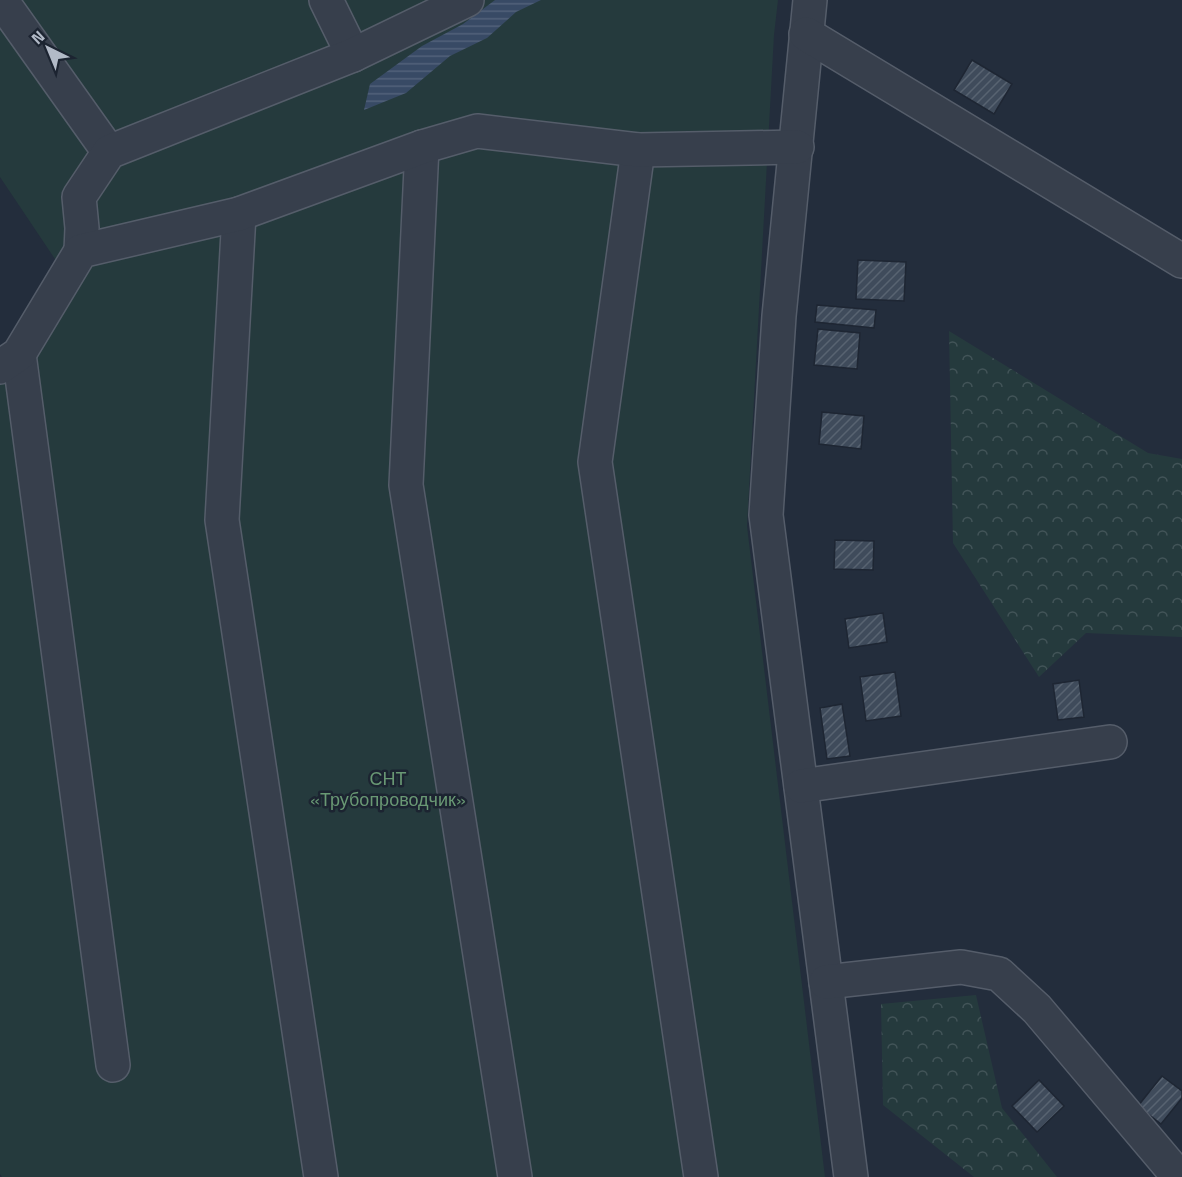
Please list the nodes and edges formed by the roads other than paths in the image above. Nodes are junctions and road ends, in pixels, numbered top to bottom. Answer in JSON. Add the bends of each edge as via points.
{"nodes":[{"id":1,"x":1,"y":0,"type":"edge"},
{"id":2,"x":326,"y":0,"type":"edge"},
{"id":3,"x":467,"y":0,"type":"edge"},
{"id":4,"x":810,"y":0,"type":"edge"},
{"id":5,"x":806,"y":34,"type":"junction"},
{"id":6,"x":353,"y":55,"type":"junction"},
{"id":7,"x":422,"y":147,"type":"junction"},
{"id":8,"x":797,"y":147,"type":"junction"},
{"id":9,"x":638,"y":150,"type":"junction"},
{"id":10,"x":109,"y":152,"type":"junction"},
{"id":11,"x":239,"y":214,"type":"junction"},
{"id":12,"x":81,"y":251,"type":"junction"},
{"id":13,"x":1182,"y":261,"type":"edge"},
{"id":14,"x":9,"y":361,"type":"edge"},
{"id":15,"x":1110,"y":742,"type":"dead end"},
{"id":16,"x":801,"y":786,"type":"junction"},
{"id":17,"x":826,"y":982,"type":"junction"},
{"id":18,"x":113,"y":1065,"type":"dead end"},
{"id":19,"x":321,"y":1177,"type":"edge"},
{"id":20,"x":515,"y":1177,"type":"edge"},
{"id":21,"x":701,"y":1177,"type":"edge"},
{"id":22,"x":851,"y":1177,"type":"edge"},
{"id":23,"x":1179,"y":1177,"type":"edge"}],
"edges":[{"from":1,"to":10,"type":"street"},
{"from":2,"to":6,"type":"street"},
{"from":3,"to":6,"type":"street"},
{"from":4,"to":5,"type":"street"},
{"from":5,"to":8,"type":"street"},
{"from":5,"to":13,"type":"street"},
{"from":6,"to":10,"type":"street"},
{"from":7,"to":9,"type":"street","via":[[477,131]]},
{"from":7,"to":11,"type":"street"},
{"from":7,"to":20,"type":"street","via":[[406,485]]},
{"from":8,"to":9,"type":"street"},
{"from":8,"to":16,"type":"street","via":[[779,316],[766,515]]},
{"from":9,"to":21,"type":"street","via":[[595,462]]},
{"from":10,"to":12,"type":"street","via":[[79,197]]},
{"from":11,"to":12,"type":"street"},
{"from":11,"to":19,"type":"street","via":[[222,520]]},
{"from":12,"to":14,"type":"street"},
{"from":14,"to":18,"type":"street"},
{"from":15,"to":16,"type":"street"},
{"from":16,"to":17,"type":"street"},
{"from":17,"to":22,"type":"street"},
{"from":17,"to":23,"type":"street","via":[[961,967],[999,974],[1037,1009]]}]}
